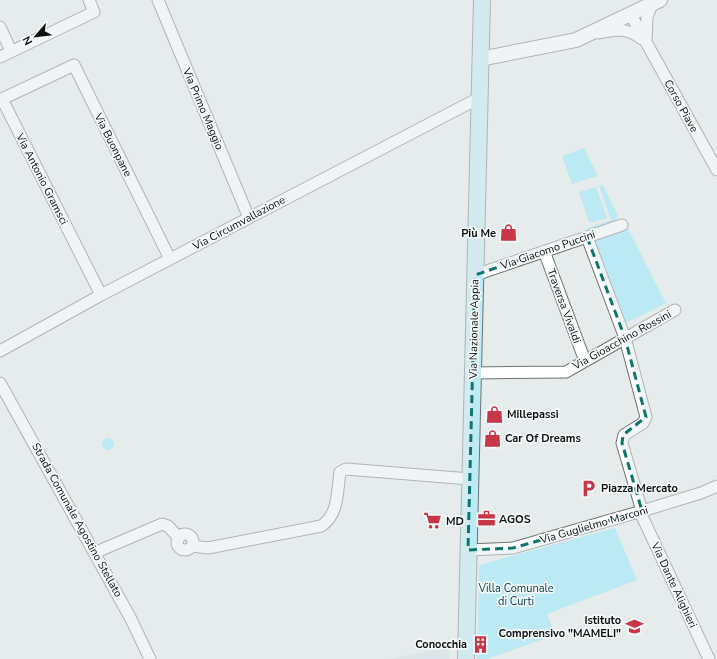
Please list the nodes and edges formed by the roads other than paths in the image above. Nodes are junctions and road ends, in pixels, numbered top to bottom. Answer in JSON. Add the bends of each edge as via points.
{"nodes":[{"id":1,"x":89,"y":0,"type":"edge"},
{"id":2,"x":158,"y":0,"type":"edge"},
{"id":3,"x":482,"y":0,"type":"edge"},
{"id":4,"x":656,"y":2,"type":"edge"},
{"id":5,"x":631,"y":15,"type":"junction"},
{"id":6,"x":0,"y":27,"type":"edge"},
{"id":7,"x":588,"y":35,"type":"junction"},
{"id":8,"x":646,"y":42,"type":"junction"},
{"id":9,"x":11,"y":51,"type":"junction"},
{"id":10,"x":0,"y":57,"type":"edge"},
{"id":11,"x":480,"y":59,"type":"junction"},
{"id":12,"x":38,"y":81,"type":"joint"},
{"id":13,"x":480,"y":98,"type":"junction"},
{"id":14,"x":717,"y":170,"type":"edge"},
{"id":15,"x":249,"y":218,"type":"junction"},
{"id":16,"x":622,"y":225,"type":"dead end"},
{"id":17,"x":587,"y":237,"type":"junction"},
{"id":18,"x":544,"y":251,"type":"junction"},
{"id":19,"x":170,"y":259,"type":"junction"},
{"id":20,"x":475,"y":275,"type":"junction"},
{"id":21,"x":100,"y":296,"type":"junction"},
{"id":22,"x":675,"y":310,"type":"dead end"},
{"id":23,"x":625,"y":338,"type":"junction"},
{"id":24,"x":0,"y":351,"type":"edge"},
{"id":25,"x":585,"y":361,"type":"junction"},
{"id":26,"x":473,"y":373,"type":"junction"},
{"id":27,"x":0,"y":383,"type":"edge"},
{"id":28,"x":470,"y":479,"type":"junction"},
{"id":29,"x":717,"y":486,"type":"edge"},
{"id":30,"x":641,"y":511,"type":"junction"},
{"id":31,"x":468,"y":550,"type":"junction"},
{"id":32,"x":94,"y":553,"type":"junction"},
{"id":33,"x":150,"y":659,"type":"edge"},
{"id":34,"x":466,"y":659,"type":"edge"},
{"id":35,"x":709,"y":659,"type":"edge"}],
"edges":[{"from":1,"to":9,"type":"street","via":[[94,12]]},
{"from":2,"to":15,"type":"street","name":"Via Primo Maggio"},
{"from":3,"to":11,"type":"main road","name":"Via Nazionale Appia"},
{"from":4,"to":5,"type":"street"},
{"from":4,"to":8,"type":"street","via":[[647,17]]},
{"from":5,"to":7,"type":"street"},
{"from":5,"to":8,"type":"street","name":"Corso Piave"},
{"from":6,"to":9,"type":"street"},
{"from":7,"to":8,"type":"street","name":"Corso Piave","via":[[624,30],[633,32]]},
{"from":7,"to":11,"type":"street","via":[[576,40]]},
{"from":8,"to":14,"type":"street","name":"Corso Piave"},
{"from":9,"to":10,"type":"street"},
{"from":11,"to":13,"type":"main road","name":"Via Nazionale Appia"},
{"from":12,"to":19,"type":"street","name":"Via Buonpane","via":[[74,65]]},
{"from":12,"to":21,"type":"street","name":"Via Antonio Gramsci","via":[[2,99]]},
{"from":13,"to":15,"type":"street","name":"Via Circumvallazione"},
{"from":13,"to":20,"type":"main road","name":"Via Nazionale Appia"},
{"from":15,"to":19,"type":"street","name":"Via Circumvallazione"},
{"from":16,"to":17,"type":"street","name":"Via Giacomo Puccini"},
{"from":17,"to":18,"type":"street","name":"Via Giacomo Puccini"},
{"from":17,"to":23,"type":"street"},
{"from":18,"to":20,"type":"street","name":"Via Giacomo Puccini"},
{"from":18,"to":25,"type":"street","name":"Traversa Vivaldi"},
{"from":19,"to":21,"type":"street","name":"Via Circumvallazione"},
{"from":20,"to":26,"type":"main road","name":"Via Nazionale Appia"},
{"from":21,"to":24,"type":"street","name":"Via Circumvallazione"},
{"from":22,"to":23,"type":"street","name":"Via Gioacchino Rossini"},
{"from":23,"to":25,"type":"street","name":"Via Gioacchino Rossini"},
{"from":23,"to":30,"type":"street","name":"Via Dante Alighieri","via":[[646,420],[624,435],[622,443]]},
{"from":25,"to":26,"type":"street","name":"Via Gioacchino Rossini","via":[[566,372]]},
{"from":26,"to":28,"type":"main road","name":"Via Nazionale Appia"},
{"from":27,"to":32,"type":"street","name":"Strada Comunale Agostino Stellato"},
{"from":28,"to":31,"type":"main road","name":"Via Nazionale Appia"},
{"from":28,"to":32,"type":"street","via":[[346,469],[340,472],[335,510],[321,526],[208,548],[192,546],[186,550],[181,549],[178,545],[179,538],[168,526],[162,524]]},
{"from":29,"to":30,"type":"street","name":"Via Guglielmo Marconi"},
{"from":30,"to":31,"type":"street","name":"Via Guglielmo Marconi","via":[[513,548]]},
{"from":30,"to":35,"type":"street","name":"Via Dante Alighieri"},
{"from":31,"to":34,"type":"main road","name":"Via Nazionale Appia"},
{"from":32,"to":33,"type":"street","name":"Strada Comunale Agostino Stellato"}]}
